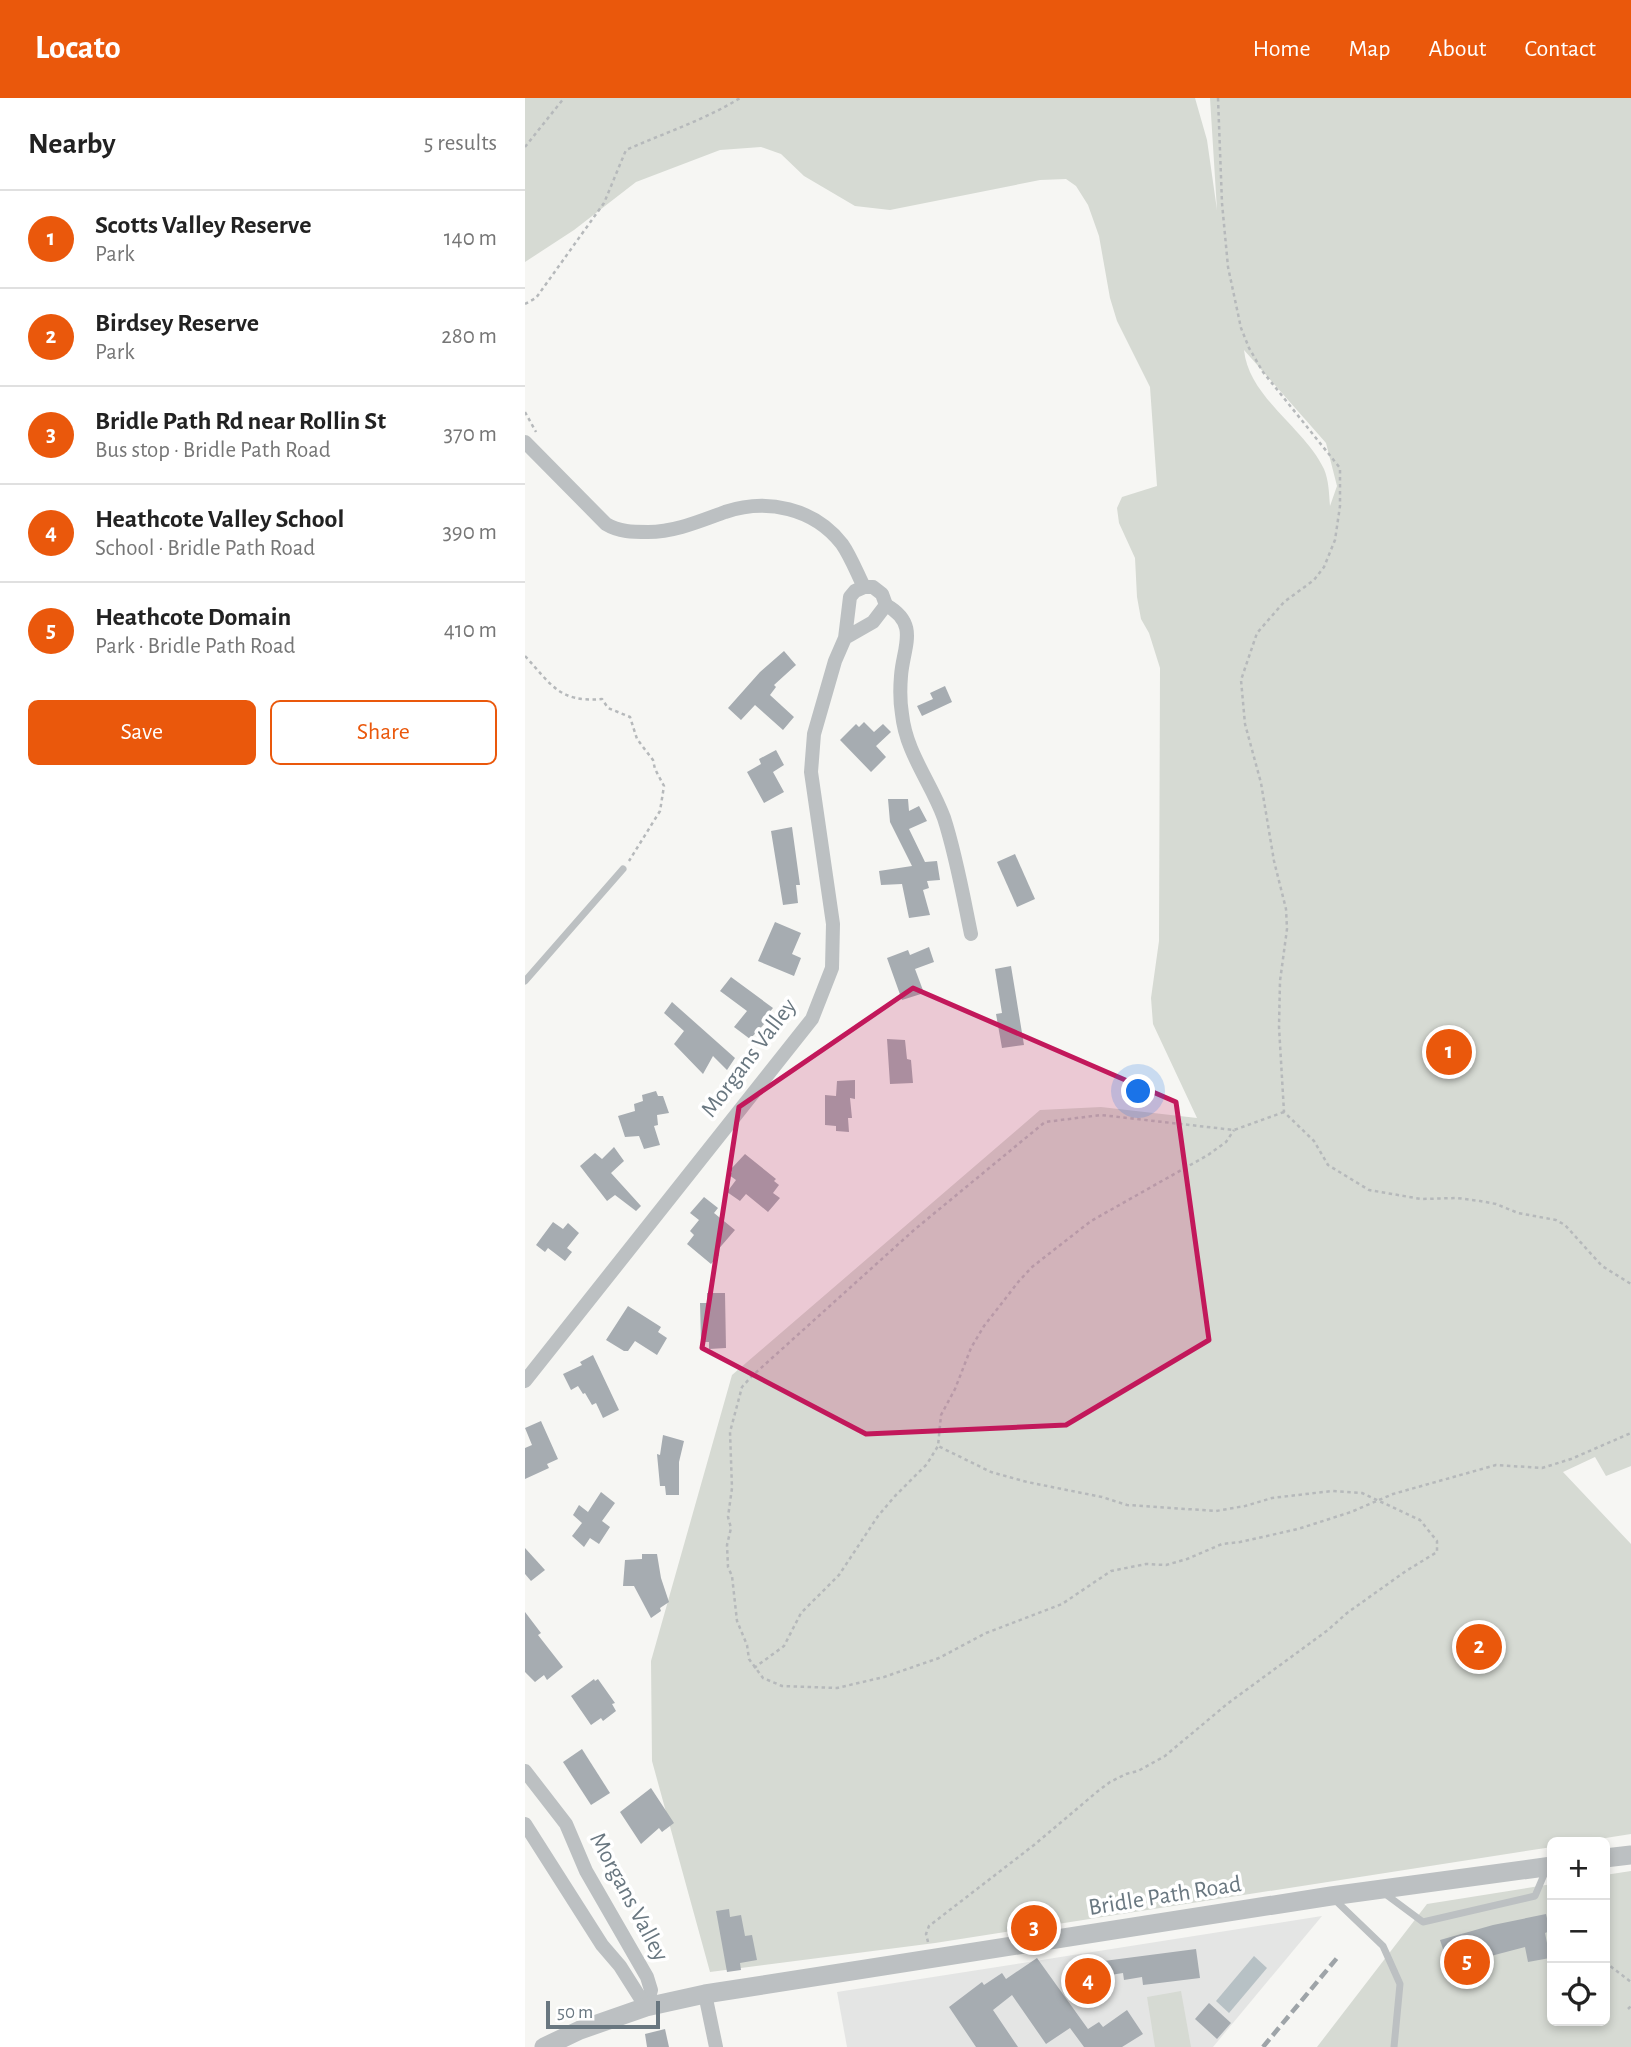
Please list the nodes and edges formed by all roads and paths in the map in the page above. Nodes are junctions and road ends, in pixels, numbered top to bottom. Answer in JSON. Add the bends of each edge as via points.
{"nodes":[{"id":1,"x":564,"y":98,"type":"edge"},
{"id":2,"x":740,"y":98,"type":"edge"},
{"id":3,"x":1218,"y":98,"type":"edge"},
{"id":4,"x":525,"y":147,"type":"edge"},
{"id":5,"x":525,"y":304,"type":"edge"},
{"id":6,"x":525,"y":442,"type":"edge"},
{"id":7,"x":864,"y":587,"type":"junction"},
{"id":8,"x":886,"y":606,"type":"junction"},
{"id":9,"x":845,"y":638,"type":"junction"},
{"id":10,"x":525,"y":656,"type":"edge"},
{"id":11,"x":623,"y":869,"type":"joint"},
{"id":12,"x":971,"y":934,"type":"dead end"},
{"id":13,"x":525,"y":981,"type":"edge"},
{"id":14,"x":1284,"y":1112,"type":"junction"},
{"id":15,"x":1234,"y":1130,"type":"junction"},
{"id":16,"x":1631,"y":1284,"type":"edge"},
{"id":17,"x":530,"y":1364,"type":"edge"},
{"id":18,"x":525,"y":1381,"type":"edge"},
{"id":19,"x":1631,"y":1433,"type":"edge"},
{"id":20,"x":938,"y":1446,"type":"junction"},
{"id":21,"x":1380,"y":1500,"type":"junction"},
{"id":22,"x":754,"y":1668,"type":"junction"},
{"id":23,"x":525,"y":1770,"type":"edge"},
{"id":24,"x":525,"y":1824,"type":"edge"},
{"id":25,"x":1631,"y":1854,"type":"edge"},
{"id":26,"x":1610,"y":1857,"type":"edge"},
{"id":27,"x":1547,"y":1866,"type":"edge"},
{"id":28,"x":1547,"y":1872,"type":"edge"},
{"id":29,"x":1381,"y":1891,"type":"junction"},
{"id":30,"x":1331,"y":1896,"type":"junction"},
{"id":31,"x":629,"y":1945,"type":"junction"},
{"id":32,"x":930,"y":1949,"type":"dead end"},
{"id":33,"x":611,"y":1955,"type":"junction"},
{"id":34,"x":1606,"y":1963,"type":"edge"},
{"id":35,"x":1631,"y":1982,"type":"edge"},
{"id":36,"x":705,"y":1994,"type":"junction"},
{"id":37,"x":646,"y":2007,"type":"junction"},
{"id":38,"x":544,"y":2047,"type":"edge"},
{"id":39,"x":716,"y":2047,"type":"edge"},
{"id":40,"x":1394,"y":2047,"type":"edge"}],
"edges":[{"from":1,"to":4,"type":"path"},
{"from":2,"to":5,"type":"path","via":[[715,114],[626,150],[604,203],[537,298]]},
{"from":3,"to":14,"type":"path","via":[[1228,267],[1241,328],[1263,372],[1340,468],[1335,540],[1324,567],[1284,602],[1257,634],[1241,680],[1245,723],[1286,909],[1279,1027]]},
{"from":6,"to":7,"type":"street","via":[[614,529],[655,532],[743,507],[792,509],[811,518],[841,544]]},
{"from":7,"to":8,"type":"street","via":[[882,594]]},
{"from":7,"to":9,"type":"street","name":"Morgans Valley","via":[[850,597]]},
{"from":8,"to":9,"type":"street","via":[[873,622]]},
{"from":8,"to":12,"type":"street","via":[[898,612],[906,625],[901,712],[907,742],[943,818]]},
{"from":9,"to":17,"type":"street","name":"Morgans Valley","via":[[814,734],[811,772],[833,924],[832,968],[812,1019]]},
{"from":10,"to":11,"type":"path","via":[[553,688],[582,701],[602,699],[608,708],[630,716],[637,739],[653,760],[664,786],[660,811]]},
{"from":11,"to":13,"type":"lane"},
{"from":14,"to":15,"type":"path"},
{"from":14,"to":16,"type":"path","via":[[1314,1141],[1328,1165],[1369,1190],[1421,1199],[1480,1201],[1556,1220],[1602,1266]]},
{"from":15,"to":20,"type":"path","via":[[1208,1155],[1091,1221],[1032,1267],[971,1348],[941,1415]]},
{"from":15,"to":22,"type":"path","via":[[1101,1115],[1045,1122],[914,1230],[742,1387],[730,1432],[731,1528],[727,1545],[737,1621]]},
{"from":17,"to":18,"type":"street","name":"Morgans Valley"},
{"from":19,"to":21,"type":"path","via":[[1542,1468],[1496,1465]]},
{"from":20,"to":21,"type":"path","via":[[991,1472],[1126,1505],[1216,1511],[1332,1491],[1362,1493]]},
{"from":20,"to":22,"type":"path","via":[[878,1516],[839,1575],[801,1613],[784,1646]]},
{"from":21,"to":22,"type":"path","via":[[1298,1529],[1221,1544],[1167,1565],[1146,1564],[1105,1573],[1062,1604],[884,1677],[837,1688],[782,1686],[763,1678]]},
{"from":21,"to":32,"type":"path","via":[[1420,1520],[1437,1541],[1437,1552],[1347,1613],[1165,1756],[1098,1791],[929,1926]]},
{"from":23,"to":31,"type":"street","name":"Morgans Valley","via":[[566,1824],[586,1871]]},
{"from":24,"to":33,"type":"street","name":"Morgans Valley"},
{"from":25,"to":26,"type":"street"},
{"from":27,"to":29,"type":"street","name":"Bridle Path Road"},
{"from":28,"to":29,"type":"lane","via":[[1535,1896],[1423,1922]]},
{"from":29,"to":30,"type":"street","name":"Bridle Path Road"},
{"from":30,"to":36,"type":"street","name":"Bridle Path Road"},
{"from":30,"to":40,"type":"lane","via":[[1383,1946],[1400,1984]]},
{"from":31,"to":33,"type":"street"},
{"from":31,"to":37,"type":"street","name":"Morgans Valley","via":[[651,1990]]},
{"from":33,"to":37,"type":"street","name":"Morgans Valley"},
{"from":34,"to":35,"type":"path"},
{"from":36,"to":37,"type":"street","name":"Bridle Path Road"},
{"from":36,"to":39,"type":"street"},
{"from":37,"to":38,"type":"street","name":"Bridle Path Road"}]}
